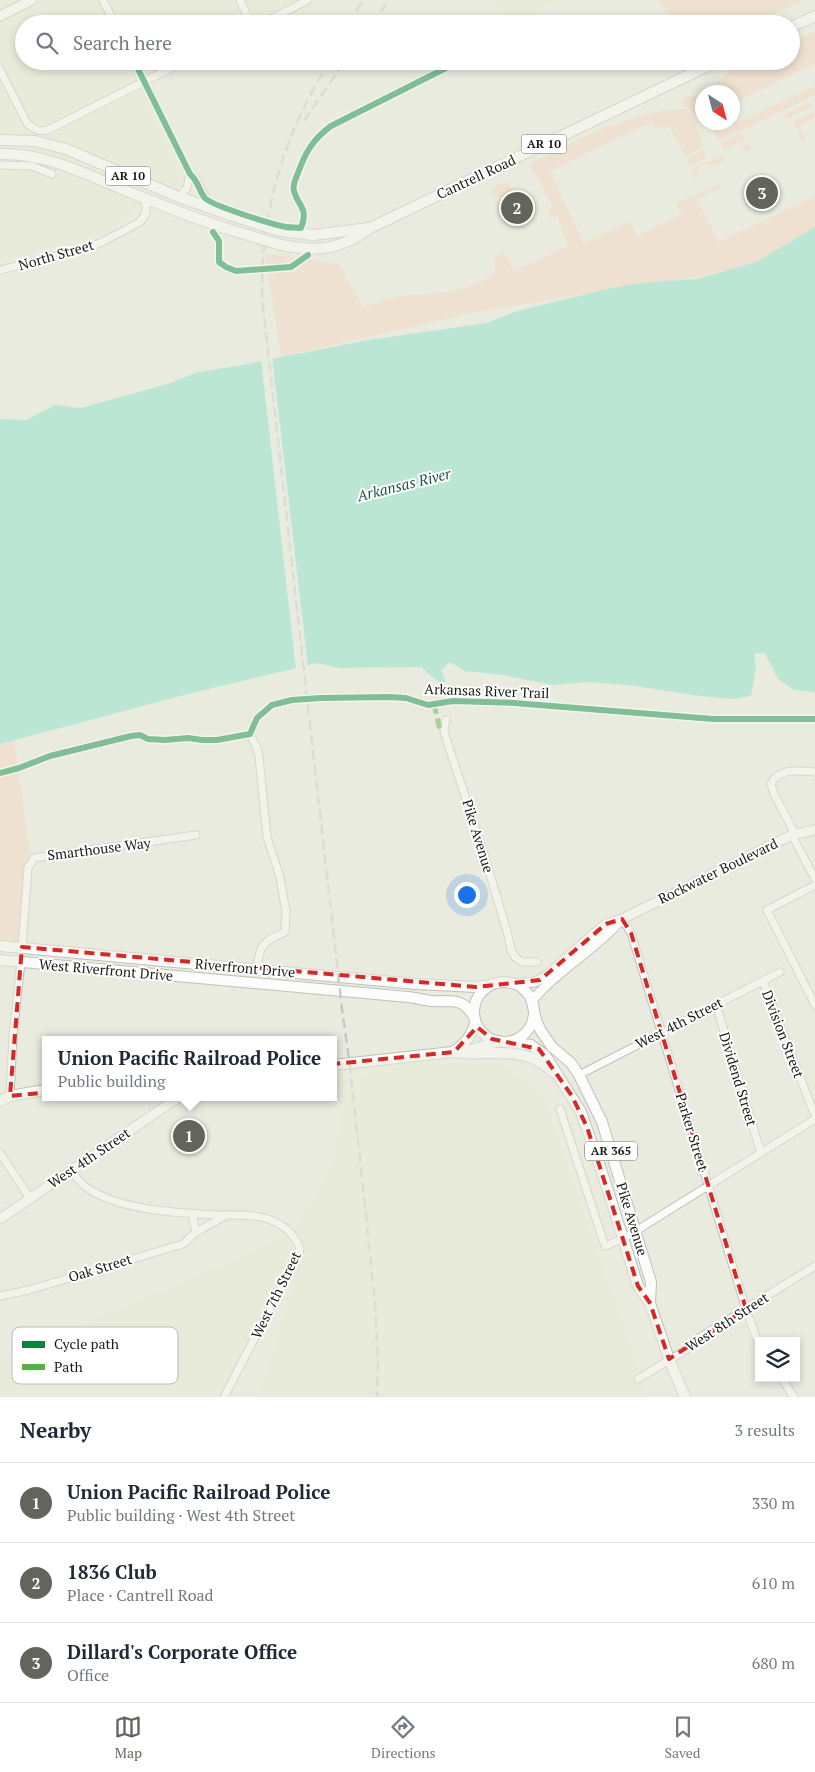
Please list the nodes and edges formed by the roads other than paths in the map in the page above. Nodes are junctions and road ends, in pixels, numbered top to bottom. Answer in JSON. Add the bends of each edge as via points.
{"nodes":[{"id":1,"x":32,"y":0,"type":"edge"},
{"id":2,"x":103,"y":0,"type":"edge"},
{"id":3,"x":240,"y":0,"type":"edge"},
{"id":4,"x":305,"y":1,"type":"edge"},
{"id":5,"x":110,"y":15,"type":"edge"},
{"id":6,"x":247,"y":15,"type":"edge"},
{"id":7,"x":278,"y":15,"type":"edge"},
{"id":8,"x":0,"y":16,"type":"edge"},
{"id":9,"x":815,"y":16,"type":"edge"},
{"id":10,"x":800,"y":22,"type":"edge"},
{"id":11,"x":0,"y":70,"type":"edge"},
{"id":12,"x":138,"y":70,"type":"edge"},
{"id":13,"x":168,"y":70,"type":"edge"},
{"id":14,"x":699,"y":70,"type":"edge"},
{"id":15,"x":144,"y":82,"type":"junction"},
{"id":16,"x":0,"y":140,"type":"edge"},
{"id":17,"x":0,"y":154,"type":"edge"},
{"id":18,"x":0,"y":165,"type":"edge"},
{"id":19,"x":52,"y":174,"type":"dead end"},
{"id":20,"x":190,"y":174,"type":"junction"},
{"id":21,"x":179,"y":197,"type":"junction"},
{"id":22,"x":147,"y":201,"type":"junction"},
{"id":23,"x":211,"y":208,"type":"junction"},
{"id":24,"x":370,"y":228,"type":"junction"},
{"id":25,"x":0,"y":270,"type":"edge"},
{"id":26,"x":446,"y":720,"type":"dead end"},
{"id":27,"x":250,"y":734,"type":"dead end"},
{"id":28,"x":815,"y":772,"type":"edge"},
{"id":29,"x":815,"y":830,"type":"edge"},
{"id":30,"x":794,"y":834,"type":"junction"},
{"id":31,"x":196,"y":836,"type":"dead end"},
{"id":32,"x":815,"y":880,"type":"edge"},
{"id":33,"x":815,"y":885,"type":"edge"},
{"id":34,"x":622,"y":919,"type":"junction"},
{"id":35,"x":0,"y":946,"type":"edge"},
{"id":36,"x":22,"y":947,"type":"junction"},
{"id":37,"x":0,"y":960,"type":"edge"},
{"id":38,"x":21,"y":962,"type":"junction"},
{"id":39,"x":537,"y":962,"type":"dead end"},
{"id":40,"x":257,"y":969,"type":"junction"},
{"id":41,"x":780,"y":972,"type":"dead end"},
{"id":42,"x":762,"y":981,"type":"junction"},
{"id":43,"x":514,"y":984,"type":"junction"},
{"id":44,"x":491,"y":985,"type":"junction"},
{"id":45,"x":532,"y":1005,"type":"junction"},
{"id":46,"x":716,"y":1005,"type":"junction"},
{"id":47,"x":815,"y":1005,"type":"edge"},
{"id":48,"x":474,"y":1020,"type":"junction"},
{"id":49,"x":662,"y":1033,"type":"junction"},
{"id":50,"x":502,"y":1042,"type":"junction"},
{"id":51,"x":454,"y":1052,"type":"junction"},
{"id":52,"x":337,"y":1065,"type":"edge"},
{"id":53,"x":579,"y":1075,"type":"junction"},
{"id":54,"x":561,"y":1080,"type":"junction"},
{"id":55,"x":42,"y":1091,"type":"edge"},
{"id":56,"x":10,"y":1096,"type":"junction"},
{"id":57,"x":0,"y":1101,"type":"edge"},
{"id":58,"x":172,"y":1101,"type":"edge"},
{"id":59,"x":560,"y":1109,"type":"dead end"},
{"id":60,"x":815,"y":1118,"type":"edge"},
{"id":61,"x":0,"y":1153,"type":"edge"},
{"id":62,"x":761,"y":1153,"type":"junction"},
{"id":63,"x":71,"y":1170,"type":"junction"},
{"id":64,"x":708,"y":1186,"type":"junction"},
{"id":65,"x":30,"y":1198,"type":"junction"},
{"id":66,"x":192,"y":1214,"type":"junction"},
{"id":67,"x":228,"y":1215,"type":"junction"},
{"id":68,"x":0,"y":1219,"type":"edge"},
{"id":69,"x":636,"y":1231,"type":"junction"},
{"id":70,"x":196,"y":1232,"type":"junction"},
{"id":71,"x":623,"y":1238,"type":"junction"},
{"id":72,"x":815,"y":1266,"type":"edge"},
{"id":73,"x":0,"y":1296,"type":"edge"},
{"id":74,"x":650,"y":1303,"type":"junction"},
{"id":75,"x":746,"y":1309,"type":"junction"},
{"id":76,"x":756,"y":1337,"type":"edge"},
{"id":77,"x":669,"y":1359,"type":"junction"},
{"id":78,"x":638,"y":1379,"type":"dead end"},
{"id":79,"x":784,"y":1382,"type":"edge"},
{"id":80,"x":224,"y":1397,"type":"edge"},
{"id":81,"x":685,"y":1397,"type":"edge"},
{"id":82,"x":794,"y":1397,"type":"edge"}],
"edges":[{"from":1,"to":8,"type":"street"},
{"from":2,"to":5,"type":"street"},
{"from":3,"to":6,"type":"street"},
{"from":4,"to":7,"type":"street"},
{"from":9,"to":10,"type":"main road"},
{"from":11,"to":15,"type":"street","via":[[27,122],[36,130],[52,128]]},
{"from":12,"to":15,"type":"street"},
{"from":13,"to":15,"type":"street"},
{"from":14,"to":24,"type":"main road","name":"Cantrell Road","number":"AR 10"},
{"from":15,"to":20,"type":"street"},
{"from":16,"to":21,"type":"main road","number":"AR 10","via":[[35,141],[66,149]]},
{"from":17,"to":22,"type":"main road","number":"AR 10","via":[[21,154],[65,165]]},
{"from":18,"to":19,"type":"street","via":[[32,166]]},
{"from":20,"to":21,"type":"street","via":[[189,185]]},
{"from":20,"to":23,"type":"street"},
{"from":21,"to":23,"type":"main road","number":"AR 10"},
{"from":22,"to":24,"type":"main road","number":"AR 10","bridge":true,"via":[[281,245],[304,248],[336,246]]},
{"from":22,"to":25,"type":"street","name":"North Street","via":[[146,213],[140,222],[100,243]]},
{"from":23,"to":24,"type":"main road","number":"AR 10","bridge":true,"via":[[301,235]]},
{"from":26,"to":39,"type":"street","name":"Pike Avenue","via":[[444,731],[484,854],[510,950],[522,962]]},
{"from":27,"to":40,"type":"street","via":[[260,757],[267,837],[280,877],[286,912],[284,932],[264,943],[258,954]]},
{"from":28,"to":30,"type":"street","via":[[784,772],[771,784]]},
{"from":29,"to":30,"type":"street","name":"Rockwater Boulevard"},
{"from":30,"to":32,"type":"street"},
{"from":30,"to":34,"type":"street","name":"Rockwater Boulevard"},
{"from":31,"to":36,"type":"street","name":"Smarthouse Way","via":[[34,858],[28,868]]},
{"from":33,"to":47,"type":"street","via":[[767,910]]},
{"from":34,"to":43,"type":"street","name":"Rockwater Boulevard","via":[[606,924],[545,977],[535,982]]},
{"from":34,"to":45,"type":"street","name":"Rockwater Boulevard","via":[[612,932],[544,988]]},
{"from":34,"to":49,"type":"street","name":"Parker Street","via":[[631,933]]},
{"from":35,"to":36,"type":"main road","name":"Riverfront Drive"},
{"from":36,"to":38,"type":"main road"},
{"from":36,"to":40,"type":"main road","name":"Riverfront Drive"},
{"from":37,"to":38,"type":"main road","name":"West Riverfront Drive"},
{"from":38,"to":48,"type":"main road","name":"West Riverfront Drive","via":[[457,1001],[466,1006]]},
{"from":38,"to":56,"type":"street"},
{"from":40,"to":44,"type":"main road","name":"Riverfront Drive","via":[[425,984]]},
{"from":41,"to":42,"type":"street","name":"West 4th Street"},
{"from":42,"to":46,"type":"street","name":"West 4th Street"},
{"from":42,"to":60,"type":"street","name":"Division Street"},
{"from":43,"to":44,"type":"main road"},
{"from":43,"to":45,"type":"main road","number":"AR 365","via":[[525,992]]},
{"from":44,"to":48,"type":"main road","via":[[479,995]]},
{"from":45,"to":50,"type":"main road","via":[[532,1020],[526,1032]]},
{"from":45,"to":53,"type":"main road","name":"Pike Avenue","number":"AR 365","via":[[545,1039]]},
{"from":46,"to":49,"type":"street","name":"West 4th Street"},
{"from":46,"to":62,"type":"street","name":"Dividend Street"},
{"from":48,"to":50,"type":"main road","via":[[486,1036]]},
{"from":48,"to":51,"type":"main road","via":[[471,1036]]},
{"from":49,"to":53,"type":"street","name":"West 4th Street"},
{"from":49,"to":64,"type":"street","name":"Parker Street"},
{"from":50,"to":51,"type":"main road"},
{"from":50,"to":54,"type":"main road","name":"Pike Avenue","via":[[524,1043],[539,1049]]},
{"from":51,"to":52,"type":"main road","number":"AR 365"},
{"from":51,"to":54,"type":"main road","number":"AR 365","via":[[523,1055],[543,1064]]},
{"from":53,"to":69,"type":"main road","name":"Pike Avenue","number":"AR 365","via":[[602,1122]]},
{"from":54,"to":71,"type":"main road","name":"Pike Avenue","number":"AR 365","via":[[587,1127]]},
{"from":55,"to":56,"type":"main road"},
{"from":56,"to":57,"type":"main road"},
{"from":58,"to":63,"type":"street","name":"West 4th Street"},
{"from":59,"to":71,"type":"street","via":[[605,1246]]},
{"from":60,"to":62,"type":"street"},
{"from":61,"to":65,"type":"street"},
{"from":62,"to":64,"type":"street"},
{"from":63,"to":65,"type":"street","name":"West 4th Street"},
{"from":63,"to":66,"type":"street","via":[[87,1188],[119,1202],[151,1210]]},
{"from":64,"to":69,"type":"street"},
{"from":64,"to":75,"type":"street","name":"Parker Street"},
{"from":65,"to":68,"type":"street","name":"West 4th Street"},
{"from":66,"to":67,"type":"street","name":"West 7th Street"},
{"from":66,"to":70,"type":"street"},
{"from":67,"to":70,"type":"street","name":"Oak Street"},
{"from":67,"to":80,"type":"street","name":"West 7th Street","via":[[258,1216],[276,1222],[292,1232],[300,1249]]},
{"from":69,"to":71,"type":"street"},
{"from":69,"to":74,"type":"main road","name":"Pike Avenue","number":"AR 365","via":[[651,1282]]},
{"from":70,"to":73,"type":"street","name":"Oak Street","via":[[183,1244],[165,1250]]},
{"from":71,"to":74,"type":"main road","name":"Pike Avenue","number":"AR 365","via":[[638,1286]]},
{"from":72,"to":75,"type":"street","name":"West 8th Street"},
{"from":74,"to":77,"type":"main road","name":"Pike Avenue","number":"AR 365"},
{"from":75,"to":76,"type":"street","name":"Parker Street"},
{"from":75,"to":77,"type":"street","name":"West 8th Street"},
{"from":77,"to":78,"type":"street","name":"West 8th Street"},
{"from":77,"to":81,"type":"main road","name":"Pike Avenue","number":"AR 365"},
{"from":79,"to":82,"type":"street"}]}
